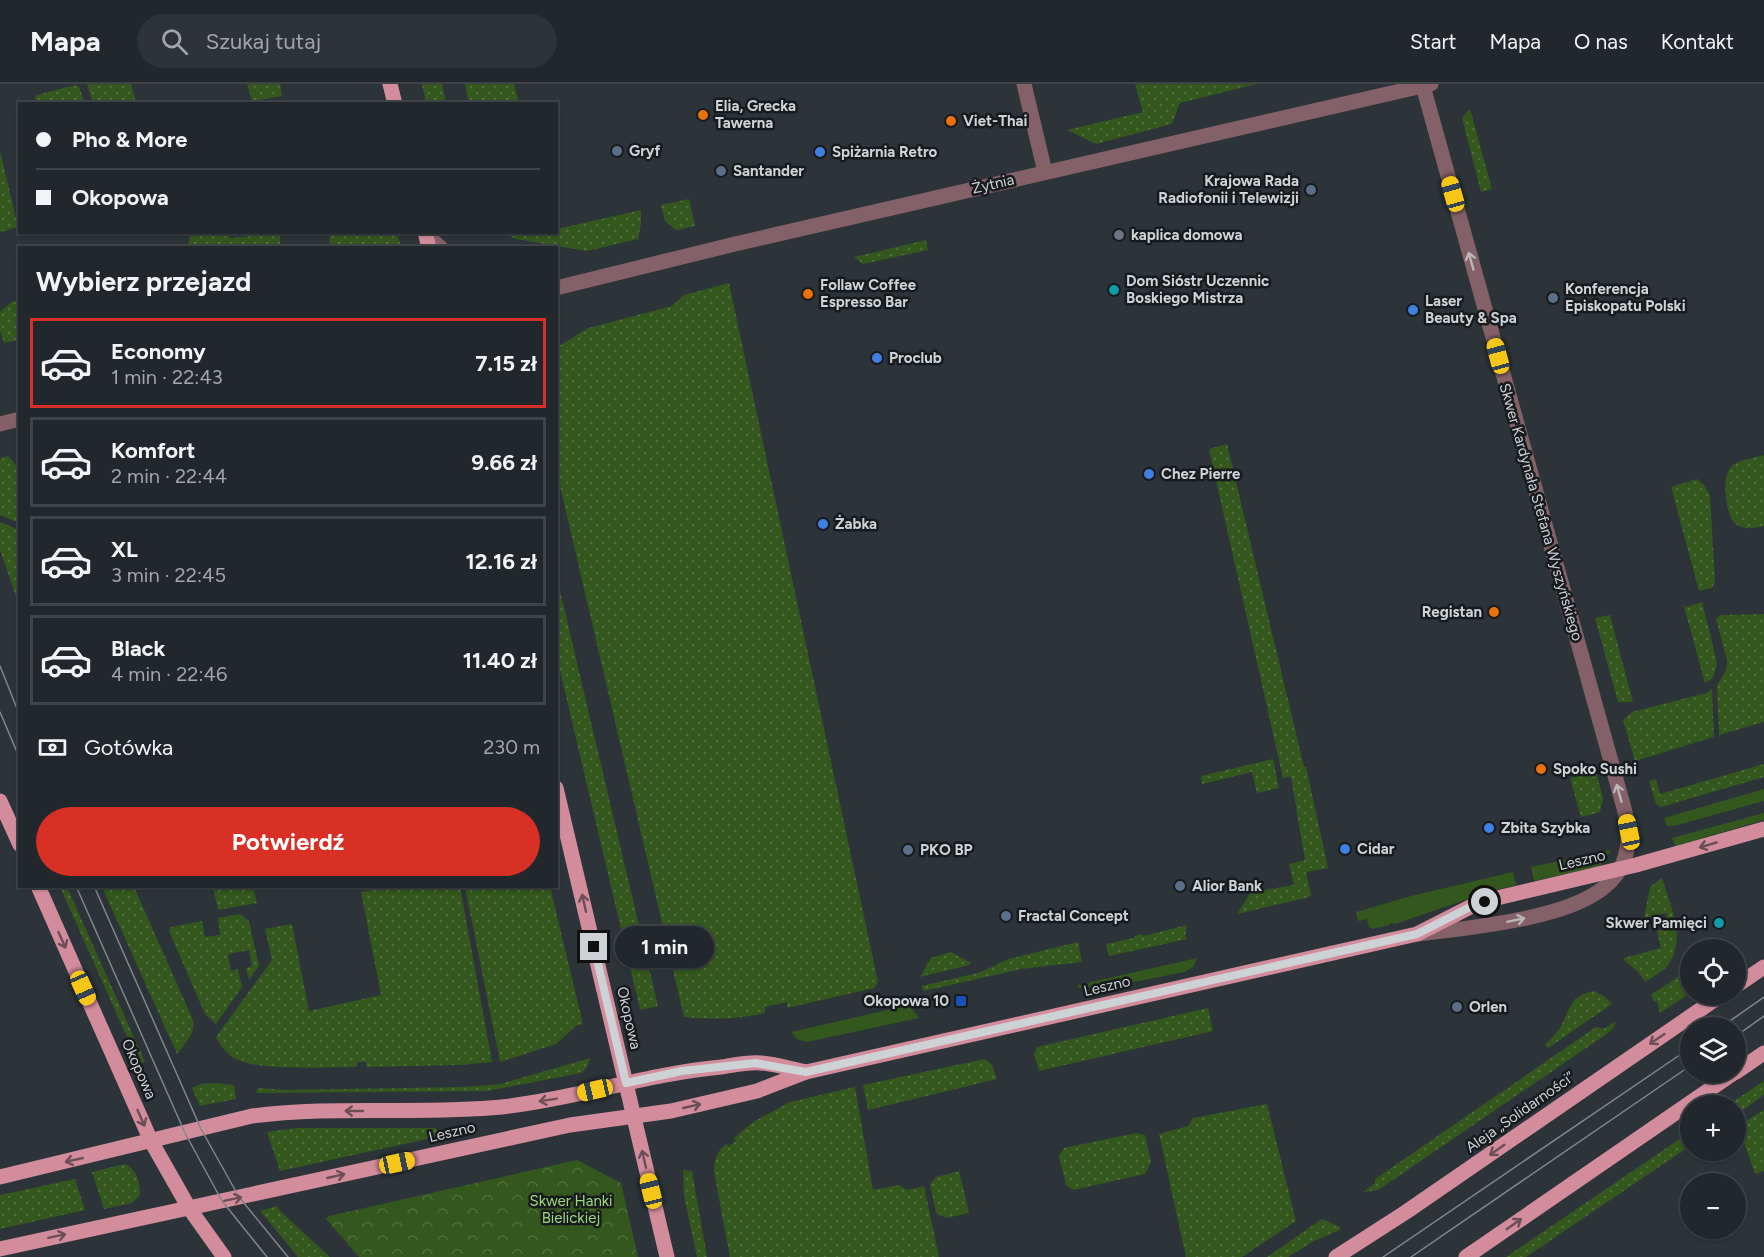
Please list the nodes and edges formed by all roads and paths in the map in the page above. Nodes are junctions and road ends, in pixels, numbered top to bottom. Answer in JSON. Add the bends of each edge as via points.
{"nodes":[{"id":1,"x":390,"y":84,"type":"edge"},
{"id":2,"x":1024,"y":84,"type":"edge"},
{"id":3,"x":1427,"y":85,"type":"edge"},
{"id":4,"x":394,"y":102,"type":"edge"},
{"id":5,"x":1046,"y":172,"type":"junction"},
{"id":6,"x":558,"y":288,"type":"edge"},
{"id":7,"x":18,"y":420,"type":"edge"},
{"id":8,"x":0,"y":424,"type":"edge"},
{"id":9,"x":558,"y":796,"type":"edge"},
{"id":10,"x":0,"y":801,"type":"edge"},
{"id":11,"x":1764,"y":829,"type":"edge"},
{"id":12,"x":18,"y":841,"type":"edge"},
{"id":13,"x":1620,"y":869,"type":"junction"},
{"id":14,"x":39,"y":888,"type":"edge"},
{"id":15,"x":1417,"y":934,"type":"junction"},
{"id":16,"x":1764,"y":966,"type":"edge"},
{"id":17,"x":1746,"y":979,"type":"edge"},
{"id":18,"x":1707,"y":1005,"type":"edge"},
{"id":19,"x":1764,"y":1053,"type":"edge"},
{"id":20,"x":1746,"y":1065,"type":"edge"},
{"id":21,"x":806,"y":1072,"type":"junction"},
{"id":22,"x":626,"y":1083,"type":"junction"},
{"id":23,"x":1719,"y":1083,"type":"edge"},
{"id":24,"x":634,"y":1116,"type":"junction"},
{"id":25,"x":151,"y":1141,"type":"junction"},
{"id":26,"x":0,"y":1177,"type":"edge"},
{"id":27,"x":189,"y":1208,"type":"junction"},
{"id":28,"x":0,"y":1249,"type":"edge"},
{"id":29,"x":224,"y":1257,"type":"edge"},
{"id":30,"x":667,"y":1257,"type":"edge"},
{"id":31,"x":1336,"y":1257,"type":"edge"},
{"id":32,"x":1466,"y":1257,"type":"edge"}],
"edges":[{"from":1,"to":4,"type":"main road"},
{"from":2,"to":5,"type":"street"},
{"from":3,"to":5,"type":"street","name":"Żytnia"},
{"from":13,"to":3,"type":"street","name":"Skwer Kardynała Stefana Wyszyńskiego","one_way":true,"via":[[1629,839],[1625,813]]},
{"from":5,"to":6,"type":"street","name":"Żytnia"},
{"from":7,"to":8,"type":"street"},
{"from":22,"to":9,"type":"main road","name":"Okopowa","one_way":true},
{"from":10,"to":12,"type":"main road"},
{"from":11,"to":13,"type":"main road","name":"Leszno","one_way":true},
{"from":13,"to":15,"type":"main road","name":"Leszno","via":[[1474,905]]},
{"from":15,"to":13,"type":"street","name":"Leszno","one_way":true,"via":[[1481,928],[1568,908],[1593,896]]},
{"from":14,"to":25,"type":"main road","name":"Okopowa","one_way":true},
{"from":15,"to":21,"type":"main road","name":"Leszno"},
{"from":16,"to":17,"type":"main road"},
{"from":18,"to":31,"type":"main road","name":"Aleja „Solidarności”","one_way":true},
{"from":19,"to":20,"type":"main road"},
{"from":21,"to":22,"type":"main road","name":"Leszno","via":[[755,1063],[682,1071]]},
{"from":24,"to":21,"type":"main road","name":"Leszno","one_way":true,"via":[[757,1091]]},
{"from":22,"to":24,"type":"main road","name":"Okopowa"},
{"from":22,"to":25,"type":"main road","name":"Leszno","one_way":true,"via":[[549,1100],[480,1109],[252,1116]]},
{"from":32,"to":23,"type":"main road","one_way":true},
{"from":27,"to":24,"type":"main road","name":"Leszno","one_way":true,"via":[[570,1125]]},
{"from":30,"to":24,"type":"main road","name":"Okopowa","one_way":true},
{"from":25,"to":26,"type":"main road","name":"Leszno","one_way":true},
{"from":25,"to":27,"type":"main road","name":"Okopowa"},
{"from":28,"to":27,"type":"main road","name":"Leszno","one_way":true},
{"from":27,"to":29,"type":"main road","name":"Okopowa"}]}
